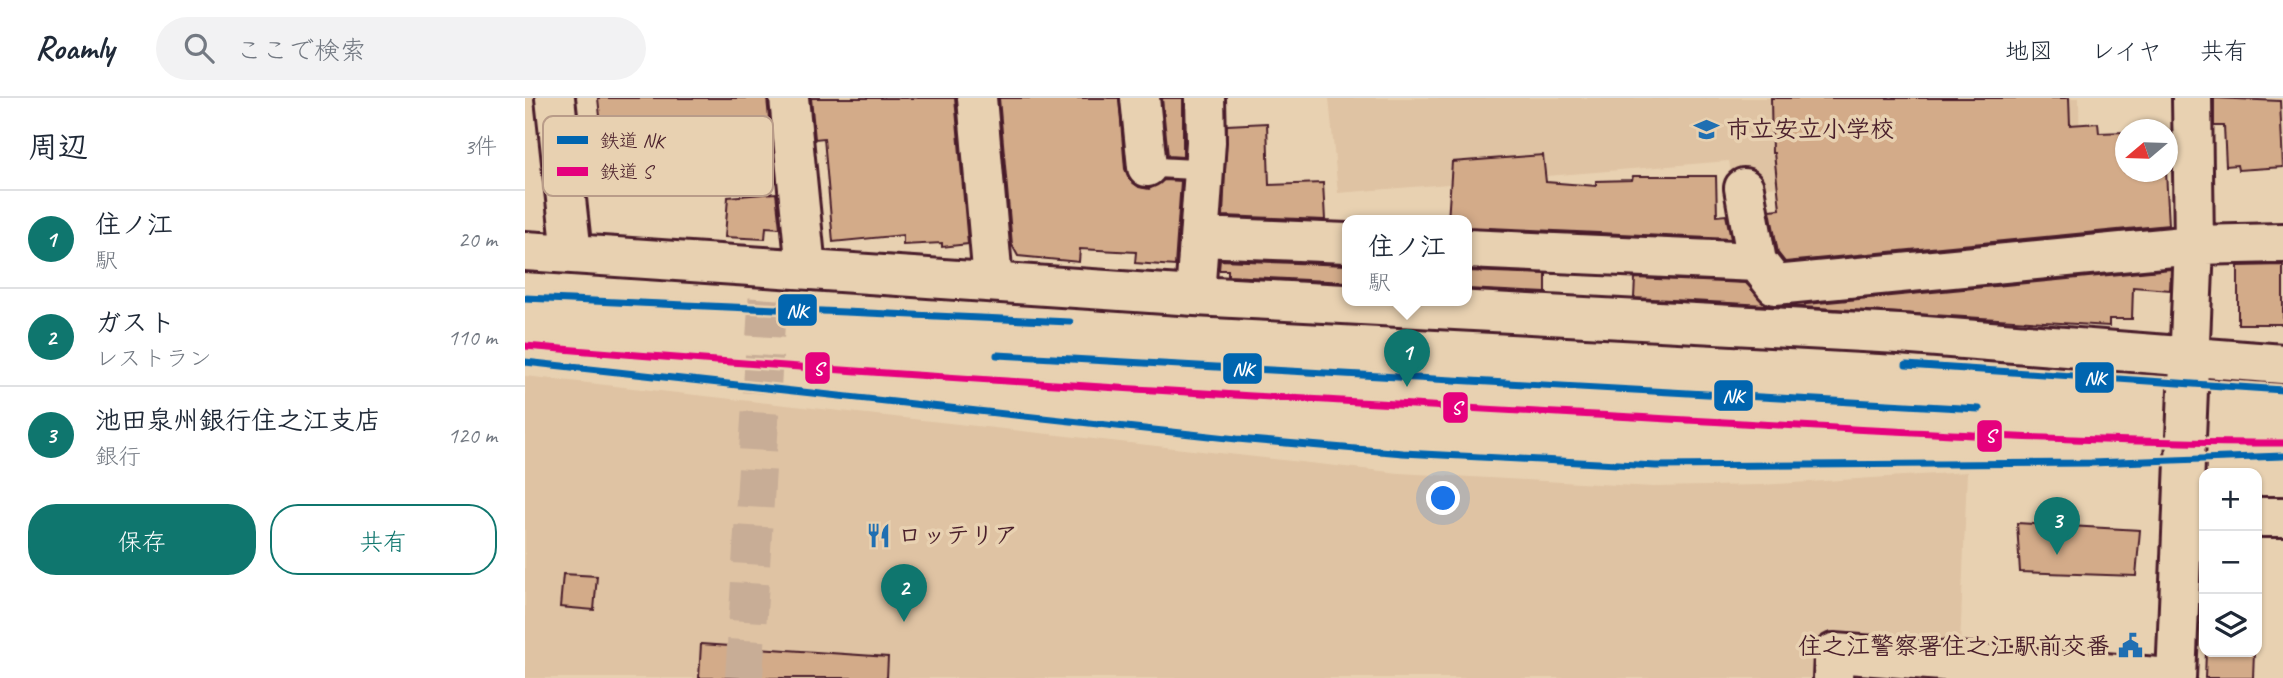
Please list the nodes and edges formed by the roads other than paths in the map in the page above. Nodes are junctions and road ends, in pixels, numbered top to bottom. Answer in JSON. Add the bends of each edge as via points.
{"nodes":[{"id":1,"x":555,"y":98,"type":"edge"},
{"id":2,"x":789,"y":98,"type":"edge"},
{"id":3,"x":977,"y":98,"type":"edge"},
{"id":4,"x":1140,"y":98,"type":"edge"},
{"id":5,"x":1205,"y":98,"type":"edge"},
{"id":6,"x":2192,"y":98,"type":"edge"},
{"id":7,"x":557,"y":116,"type":"edge"},
{"id":8,"x":1147,"y":167,"type":"joint"},
{"id":9,"x":1204,"y":170,"type":"junction"},
{"id":10,"x":1744,"y":188,"type":"dead end"},
{"id":11,"x":566,"y":196,"type":"edge"},
{"id":12,"x":1200,"y":237,"type":"junction"},
{"id":13,"x":1342,"y":243,"type":"edge"},
{"id":14,"x":2283,"y":243,"type":"edge"},
{"id":15,"x":2195,"y":245,"type":"junction"},
{"id":16,"x":1472,"y":249,"type":"edge"},
{"id":17,"x":525,"y":251,"type":"edge"},
{"id":18,"x":572,"y":254,"type":"junction"},
{"id":19,"x":1757,"y":262,"type":"junction"},
{"id":20,"x":781,"y":276,"type":"junction"},
{"id":21,"x":993,"y":281,"type":"junction"},
{"id":22,"x":1195,"y":296,"type":"junction"},
{"id":23,"x":1342,"y":304,"type":"edge"},
{"id":24,"x":1380,"y":306,"type":"edge"},
{"id":25,"x":2188,"y":358,"type":"junction"},
{"id":26,"x":2283,"y":364,"type":"edge"},
{"id":27,"x":2193,"y":517,"type":"edge"},
{"id":28,"x":2262,"y":517,"type":"edge"},
{"id":29,"x":2283,"y":517,"type":"edge"},
{"id":30,"x":1936,"y":669,"type":"edge"},
{"id":31,"x":1833,"y":678,"type":"edge"},
{"id":32,"x":2174,"y":678,"type":"edge"}],
"edges":[{"from":1,"to":7,"type":"street"},
{"from":2,"to":20,"type":"street"},
{"from":3,"to":21,"type":"street"},
{"from":4,"to":8,"type":"street"},
{"from":5,"to":9,"type":"street"},
{"from":6,"to":15,"type":"street"},
{"from":8,"to":9,"type":"lane"},
{"from":9,"to":12,"type":"street"},
{"from":10,"to":19,"type":"street"},
{"from":11,"to":18,"type":"street"},
{"from":12,"to":13,"type":"street"},
{"from":12,"to":22,"type":"street"},
{"from":14,"to":15,"type":"street"},
{"from":15,"to":19,"type":"street","via":[[1775,285]]},
{"from":15,"to":25,"type":"street"},
{"from":16,"to":19,"type":"street"},
{"from":17,"to":18,"type":"street"},
{"from":18,"to":20,"type":"street"},
{"from":20,"to":21,"type":"street"},
{"from":21,"to":22,"type":"street"},
{"from":22,"to":23,"type":"street"},
{"from":24,"to":25,"type":"street","via":[[1952,337]]},
{"from":25,"to":26,"type":"street"},
{"from":25,"to":27,"type":"street"},
{"from":27,"to":32,"type":"street"},
{"from":28,"to":29,"type":"street"},
{"from":30,"to":31,"type":"street","via":[[1834,653]]},
{"from":30,"to":32,"type":"street"}]}
